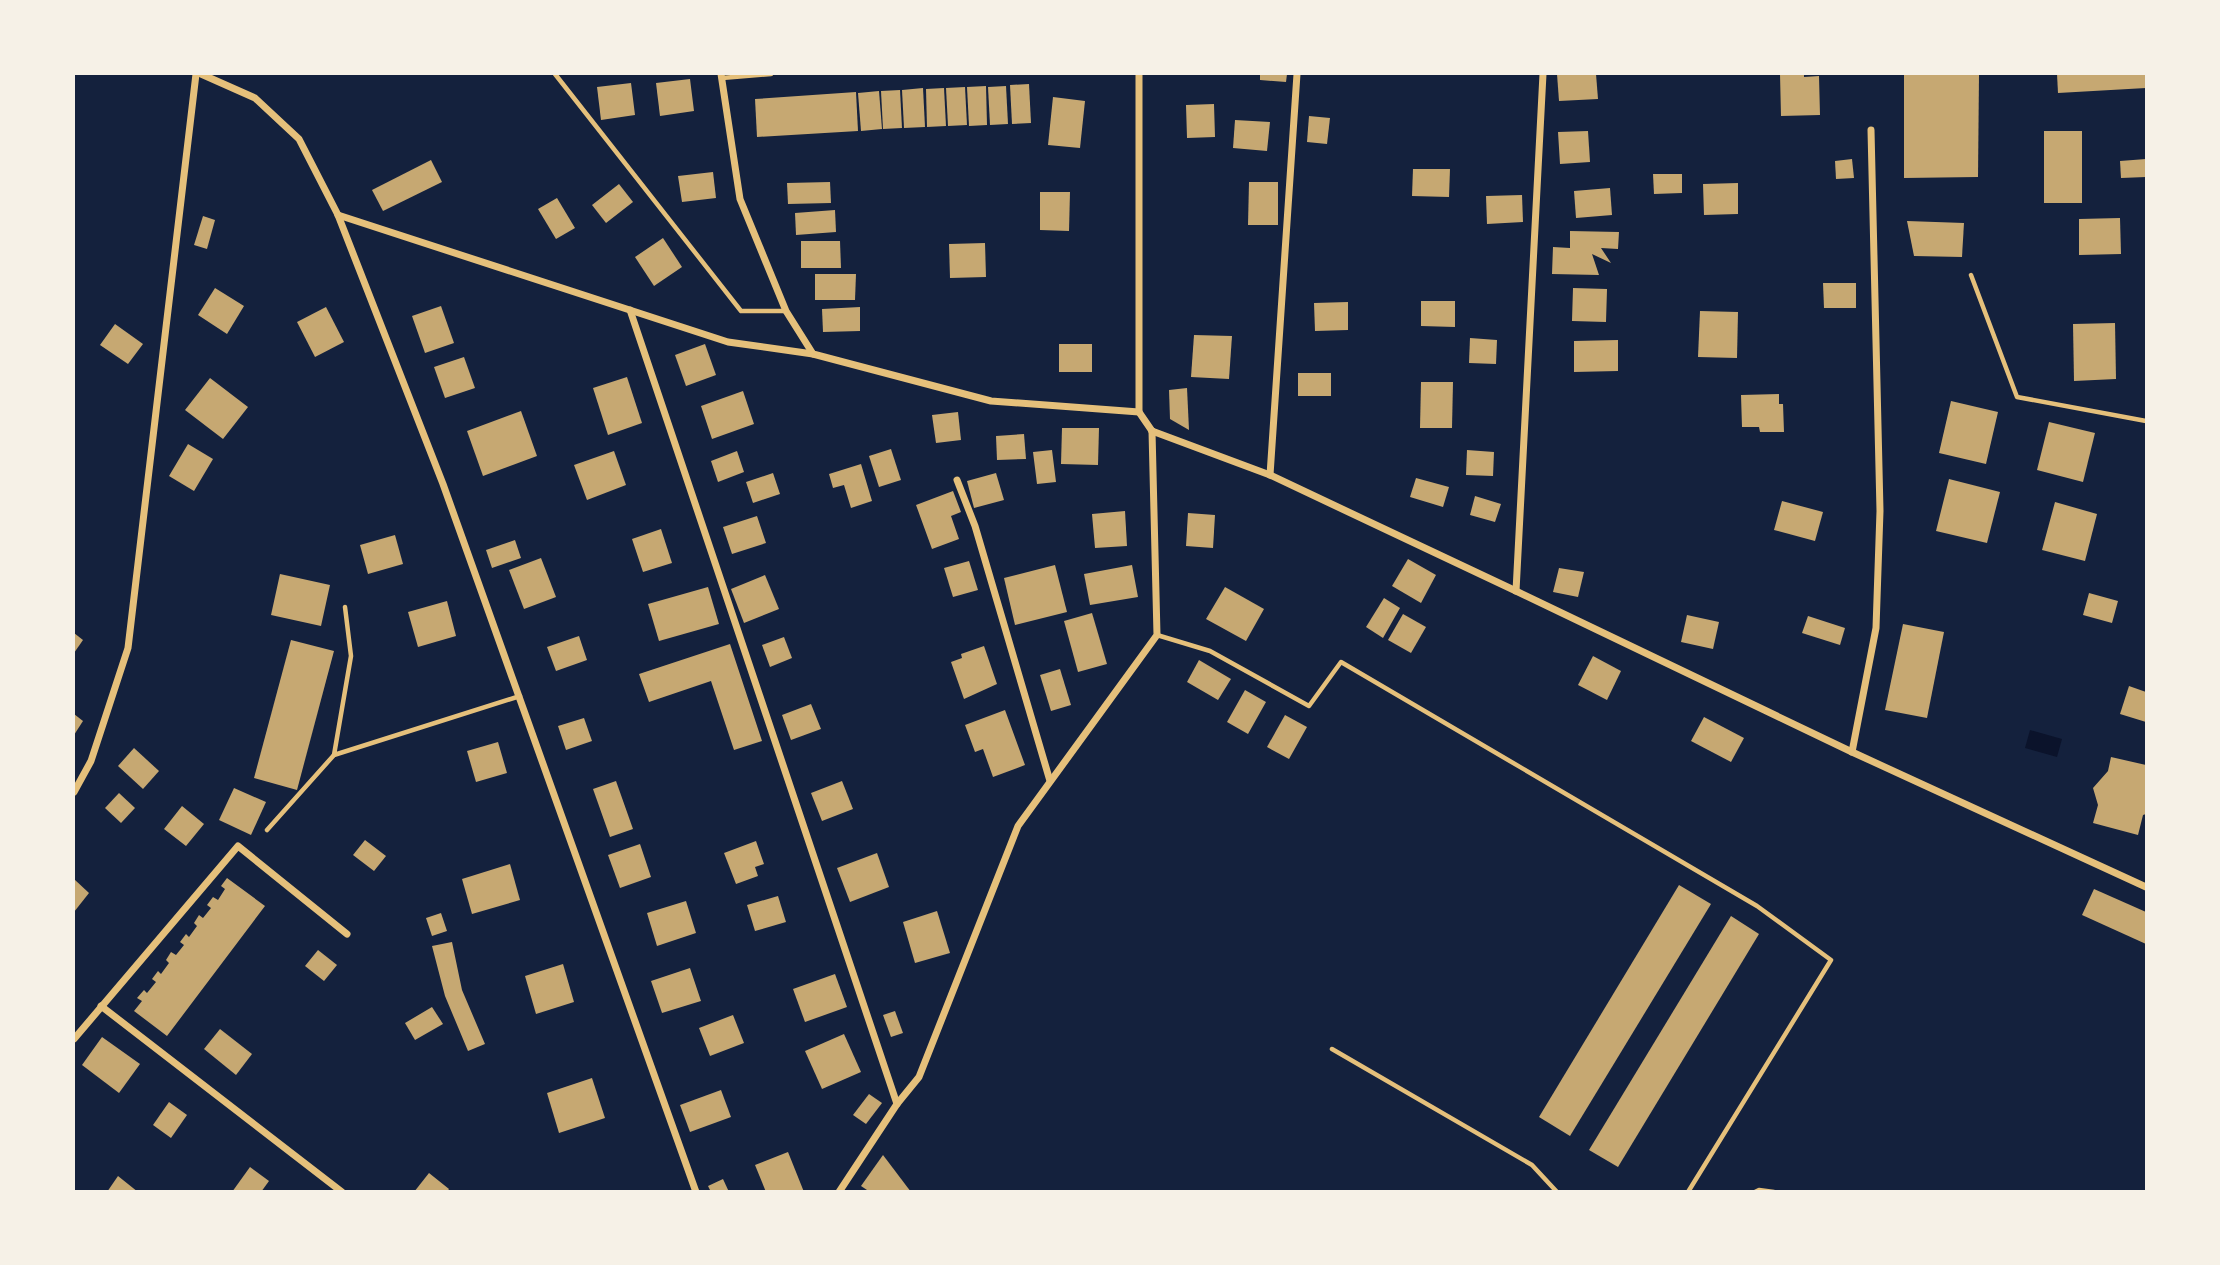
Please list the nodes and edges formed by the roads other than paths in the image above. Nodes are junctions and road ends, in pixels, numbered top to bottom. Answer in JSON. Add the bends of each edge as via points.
{"nodes":[{"id":1,"x":199,"y":74,"type":"edge"},
{"id":2,"x":555,"y":74,"type":"edge"},
{"id":3,"x":771,"y":74,"type":"edge"},
{"id":4,"x":1139,"y":74,"type":"edge"},
{"id":5,"x":1297,"y":74,"type":"edge"},
{"id":6,"x":1543,"y":74,"type":"edge"},
{"id":7,"x":721,"y":76,"type":"edge"},
{"id":8,"x":1871,"y":130,"type":"dead end"},
{"id":9,"x":338,"y":215,"type":"junction"},
{"id":10,"x":1971,"y":275,"type":"dead end"},
{"id":11,"x":629,"y":310,"type":"junction"},
{"id":12,"x":786,"y":312,"type":"junction"},
{"id":13,"x":813,"y":354,"type":"junction"},
{"id":14,"x":1139,"y":412,"type":"junction"},
{"id":15,"x":2147,"y":421,"type":"edge"},
{"id":16,"x":1152,"y":431,"type":"junction"},
{"id":17,"x":1270,"y":475,"type":"junction"},
{"id":18,"x":957,"y":481,"type":"dead end"},
{"id":19,"x":1517,"y":591,"type":"junction"},
{"id":20,"x":345,"y":607,"type":"dead end"},
{"id":21,"x":1157,"y":635,"type":"junction"},
{"id":22,"x":521,"y":696,"type":"junction"},
{"id":23,"x":1852,"y":752,"type":"junction"},
{"id":24,"x":334,"y":755,"type":"junction"},
{"id":25,"x":1050,"y":781,"type":"junction"},
{"id":26,"x":74,"y":792,"type":"edge"},
{"id":27,"x":267,"y":830,"type":"dead end"},
{"id":28,"x":2147,"y":887,"type":"edge"},
{"id":29,"x":347,"y":934,"type":"dead end"},
{"id":30,"x":101,"y":1006,"type":"junction"},
{"id":31,"x":74,"y":1039,"type":"edge"},
{"id":32,"x":1332,"y":1049,"type":"dead end"},
{"id":33,"x":897,"y":1104,"type":"junction"},
{"id":34,"x":342,"y":1192,"type":"edge"},
{"id":35,"x":696,"y":1192,"type":"edge"},
{"id":36,"x":839,"y":1192,"type":"edge"},
{"id":37,"x":1557,"y":1192,"type":"edge"},
{"id":38,"x":1688,"y":1192,"type":"edge"},
{"id":39,"x":1755,"y":1192,"type":"edge"},
{"id":40,"x":1774,"y":1192,"type":"edge"}],
"edges":[{"from":1,"to":9,"type":"street","via":[[255,98],[299,139]]},
{"from":1,"to":26,"type":"street","via":[[128,648],[91,761]]},
{"from":2,"to":12,"type":"lane","via":[[741,311]]},
{"from":3,"to":7,"type":"lane"},
{"from":4,"to":14,"type":"street"},
{"from":5,"to":17,"type":"street"},
{"from":6,"to":19,"type":"street"},
{"from":7,"to":12,"type":"street","via":[[740,199]]},
{"from":8,"to":23,"type":"street","via":[[1879,524],[1876,628]]},
{"from":9,"to":11,"type":"street"},
{"from":9,"to":22,"type":"street"},
{"from":10,"to":15,"type":"lane","via":[[2017,397]]},
{"from":11,"to":13,"type":"street","via":[[728,342]]},
{"from":11,"to":33,"type":"street"},
{"from":12,"to":13,"type":"street"},
{"from":13,"to":14,"type":"street","via":[[991,401]]},
{"from":14,"to":16,"type":"street"},
{"from":16,"to":17,"type":"street"},
{"from":16,"to":21,"type":"street"},
{"from":17,"to":19,"type":"street"},
{"from":18,"to":25,"type":"street","via":[[975,526]]},
{"from":19,"to":23,"type":"street"},
{"from":20,"to":24,"type":"lane","via":[[351,656]]},
{"from":21,"to":25,"type":"street"},
{"from":21,"to":38,"type":"lane","via":[[1210,651],[1309,706],[1342,662],[1757,906],[1832,960]]},
{"from":22,"to":24,"type":"lane"},
{"from":22,"to":35,"type":"street"},
{"from":23,"to":28,"type":"street"},
{"from":24,"to":27,"type":"lane"},
{"from":25,"to":33,"type":"street","via":[[1018,826],[919,1077]]},
{"from":29,"to":30,"type":"street","via":[[238,846]]},
{"from":30,"to":31,"type":"street"},
{"from":30,"to":34,"type":"street"},
{"from":32,"to":37,"type":"lane","via":[[1532,1165]]},
{"from":33,"to":36,"type":"street"},
{"from":39,"to":40,"type":"lane"}]}
